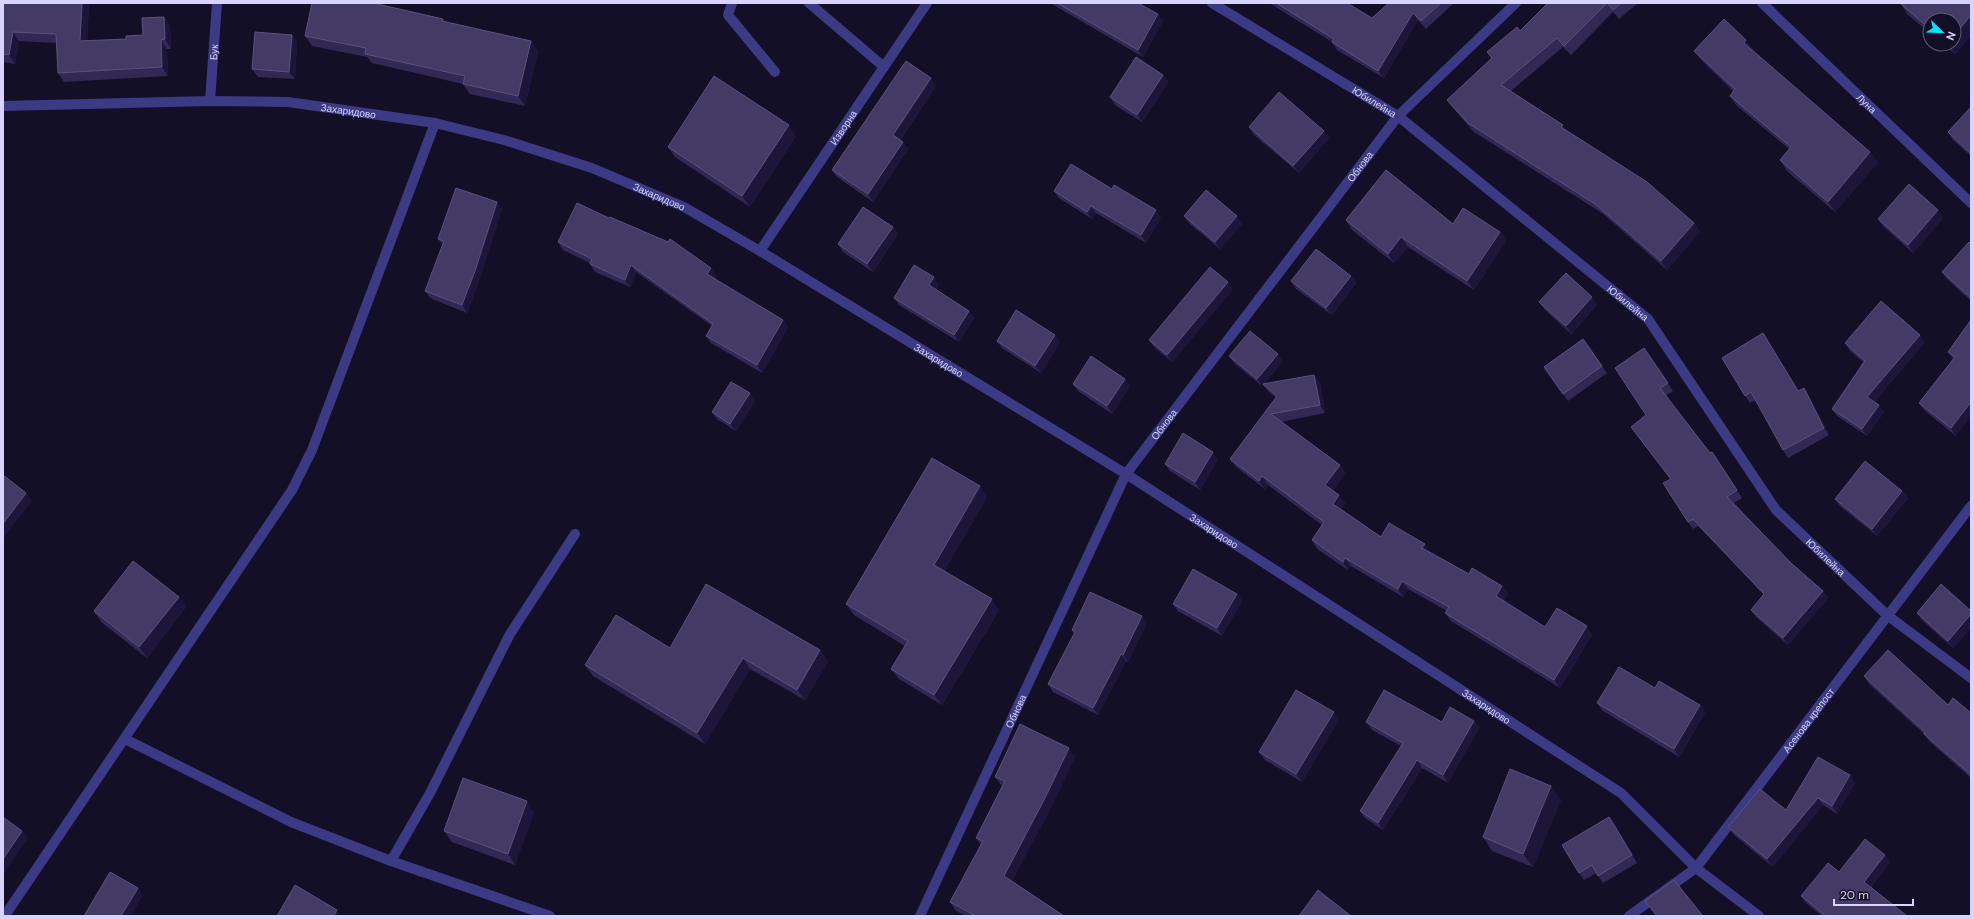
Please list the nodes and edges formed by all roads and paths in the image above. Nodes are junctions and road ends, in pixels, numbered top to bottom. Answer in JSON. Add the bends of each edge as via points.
{"nodes":[{"id":1,"x":217,"y":3,"type":"edge"},
{"id":2,"x":732,"y":3,"type":"edge"},
{"id":3,"x":809,"y":3,"type":"edge"},
{"id":4,"x":927,"y":3,"type":"edge"},
{"id":5,"x":1212,"y":3,"type":"edge"},
{"id":6,"x":1516,"y":3,"type":"edge"},
{"id":7,"x":1762,"y":3,"type":"edge"},
{"id":8,"x":884,"y":67,"type":"junction"},
{"id":9,"x":775,"y":72,"type":"dead end"},
{"id":10,"x":210,"y":101,"type":"junction"},
{"id":11,"x":3,"y":106,"type":"edge"},
{"id":12,"x":1398,"y":116,"type":"junction"},
{"id":13,"x":435,"y":122,"type":"junction"},
{"id":14,"x":1971,"y":204,"type":"edge"},
{"id":15,"x":760,"y":251,"type":"junction"},
{"id":16,"x":1126,"y":474,"type":"junction"},
{"id":17,"x":1971,"y":506,"type":"edge"},
{"id":18,"x":575,"y":534,"type":"dead end"},
{"id":19,"x":1887,"y":615,"type":"junction"},
{"id":20,"x":1971,"y":678,"type":"edge"},
{"id":21,"x":125,"y":739,"type":"junction"},
{"id":22,"x":391,"y":861,"type":"junction"},
{"id":23,"x":1696,"y":868,"type":"junction"},
{"id":24,"x":6,"y":914,"type":"edge"},
{"id":25,"x":922,"y":915,"type":"edge"},
{"id":26,"x":550,"y":916,"type":"edge"},
{"id":27,"x":1629,"y":916,"type":"edge"},
{"id":28,"x":1759,"y":916,"type":"edge"}],
"edges":[{"from":1,"to":10,"type":"street","name":"Бук"},
{"from":2,"to":9,"type":"street","via":[[728,15]]},
{"from":3,"to":8,"type":"street"},
{"from":4,"to":8,"type":"street","name":"Изворна"},
{"from":5,"to":12,"type":"street","name":"Юбилейна"},
{"from":6,"to":12,"type":"street","name":"Обнова"},
{"from":7,"to":14,"type":"street","name":"Луна"},
{"from":8,"to":15,"type":"street","name":"Изворна"},
{"from":10,"to":11,"type":"street","name":"Захаридово"},
{"from":10,"to":13,"type":"street","name":"Захаридово","via":[[288,102]]},
{"from":12,"to":16,"type":"street","name":"Обнова"},
{"from":12,"to":19,"type":"street","name":"Юбилейна","via":[[1648,319],[1776,510]]},
{"from":13,"to":15,"type":"street","name":"Захаридово","via":[[504,140],[592,168],[684,207]]},
{"from":13,"to":21,"type":"street","via":[[312,450],[292,490]]},
{"from":15,"to":16,"type":"street","name":"Захаридово"},
{"from":16,"to":23,"type":"street","name":"Захаридово","via":[[1621,793]]},
{"from":16,"to":25,"type":"street","name":"Обнова"},
{"from":17,"to":19,"type":"street","name":"Асенова крепост"},
{"from":18,"to":22,"type":"street","via":[[510,634],[430,793]]},
{"from":19,"to":20,"type":"street","name":"Юбилейна"},
{"from":19,"to":23,"type":"street","name":"Асенова крепост"},
{"from":21,"to":22,"type":"street","via":[[291,822]]},
{"from":21,"to":24,"type":"street"},
{"from":22,"to":26,"type":"street"},
{"from":23,"to":27,"type":"street","name":"Асенова крепост"},
{"from":23,"to":28,"type":"street","name":"Захаридово"}]}
